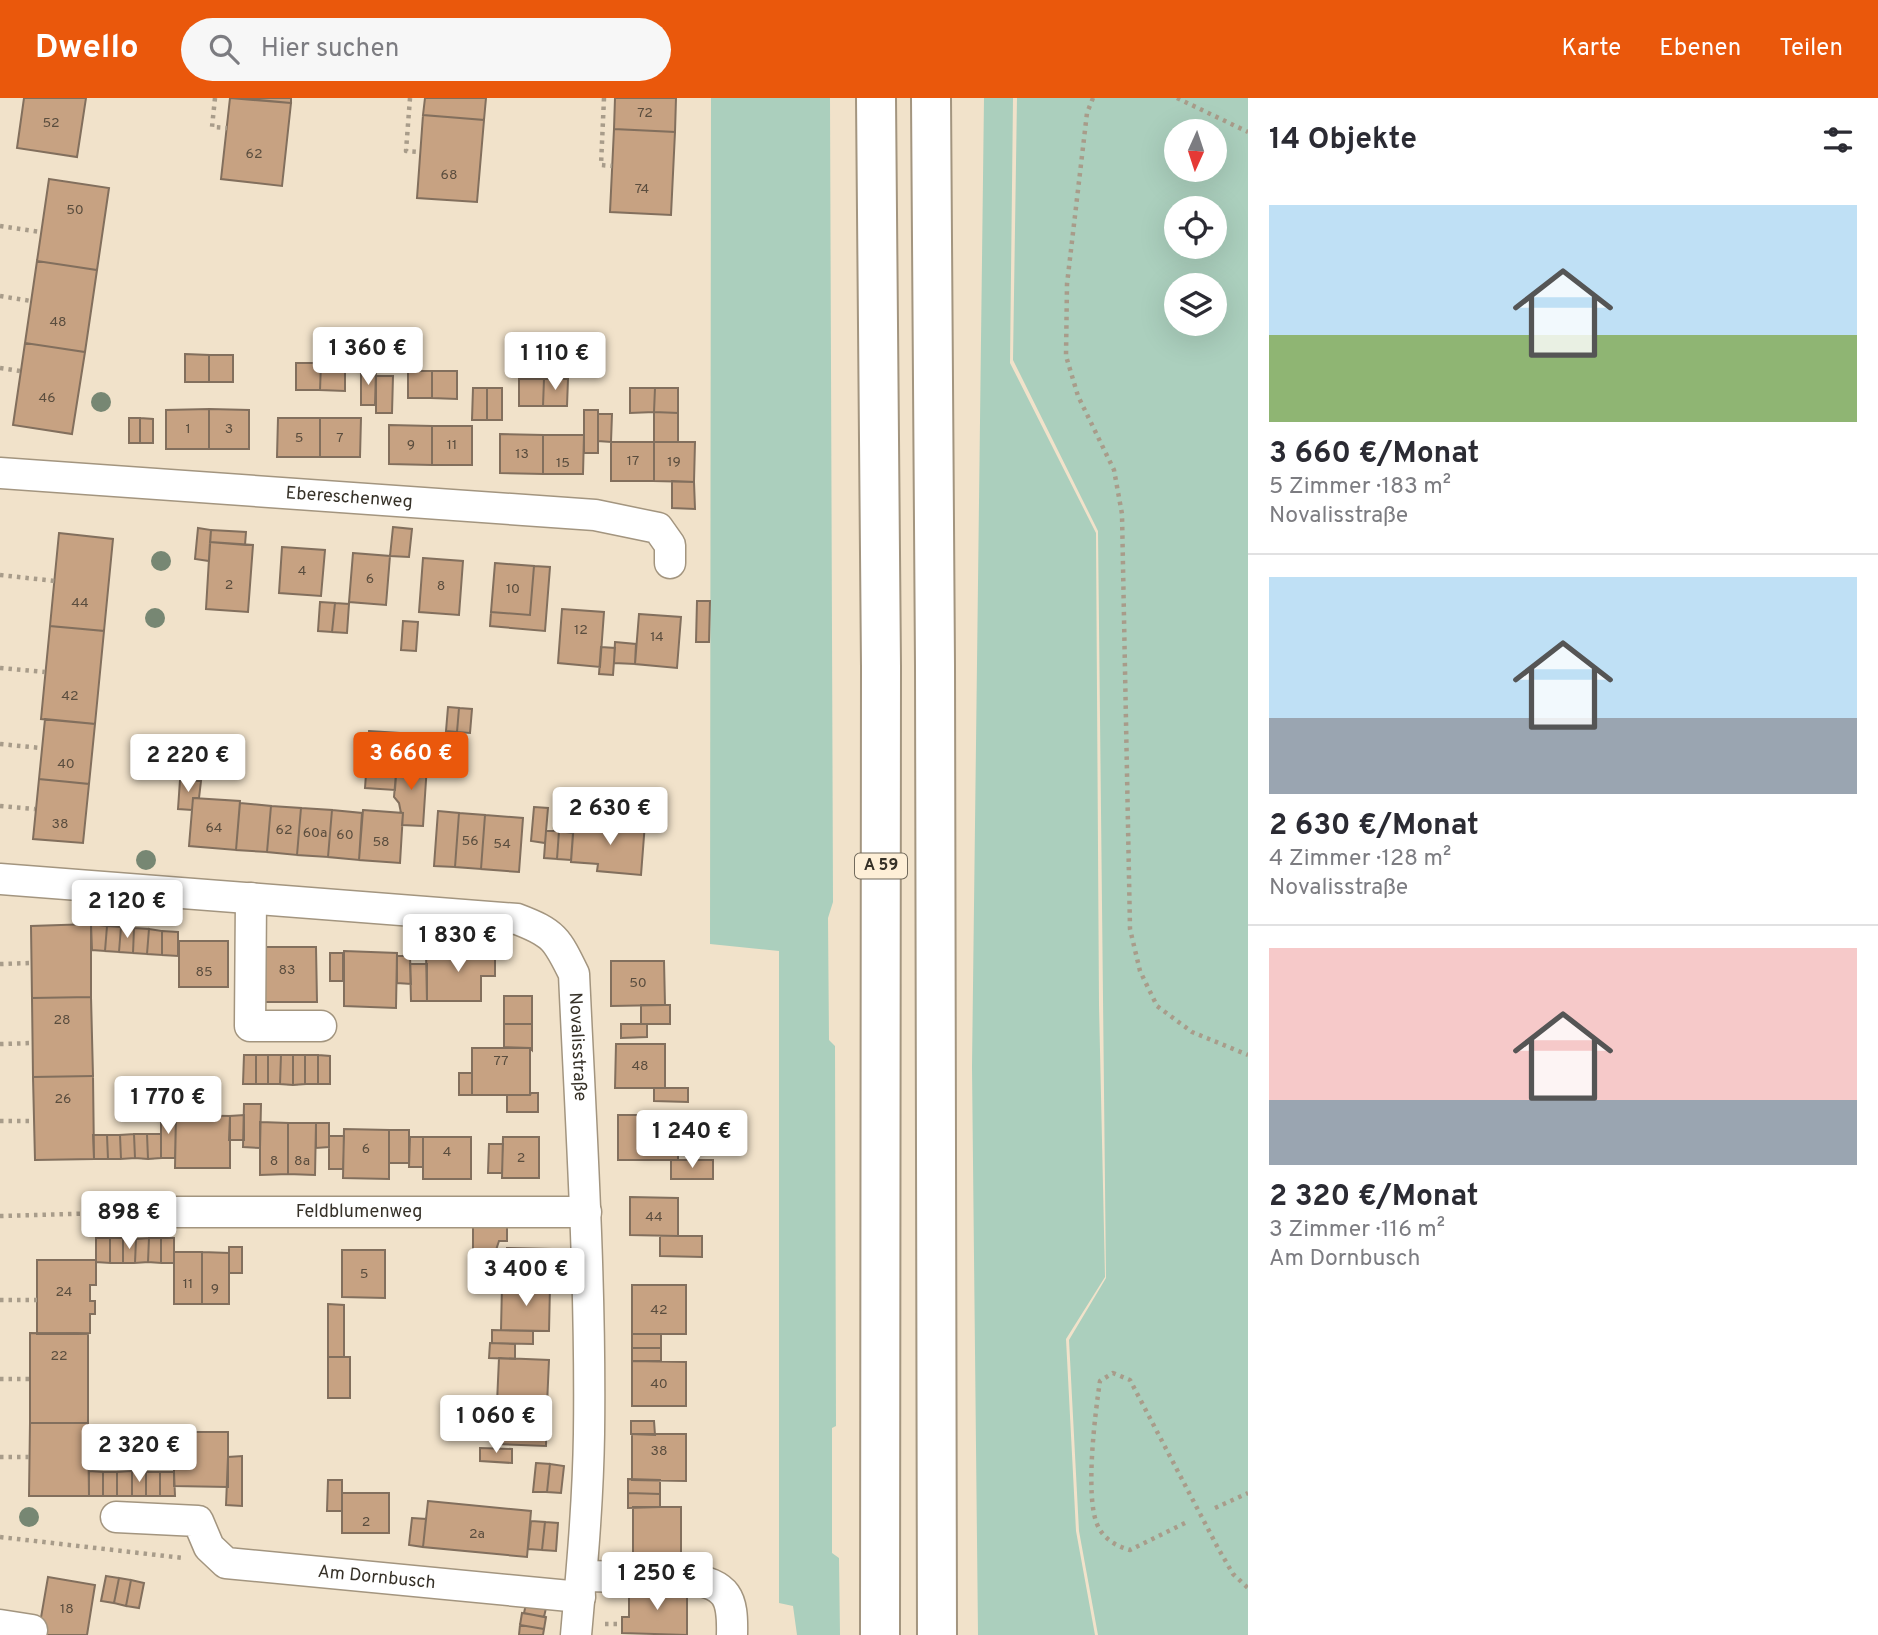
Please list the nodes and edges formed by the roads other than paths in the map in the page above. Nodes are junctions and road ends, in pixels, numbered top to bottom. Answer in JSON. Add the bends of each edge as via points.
{"nodes":[{"id":1,"x":876,"y":98,"type":"edge"},
{"id":2,"x":931,"y":98,"type":"edge"},
{"id":3,"x":0,"y":473,"type":"edge"},
{"id":4,"x":670,"y":563,"type":"dead end"},
{"id":5,"x":0,"y":879,"type":"edge"},
{"id":6,"x":251,"y":898,"type":"junction"},
{"id":7,"x":321,"y":1026,"type":"dead end"},
{"id":8,"x":131,"y":1212,"type":"road end"},
{"id":9,"x":586,"y":1212,"type":"junction"},
{"id":10,"x":116,"y":1517,"type":"dead end"},
{"id":11,"x":581,"y":1587,"type":"junction"},
{"id":12,"x":0,"y":1625,"type":"edge"},
{"id":13,"x":32,"y":1630,"type":"dead end"},
{"id":14,"x":576,"y":1635,"type":"edge"},
{"id":15,"x":732,"y":1635,"type":"edge"},
{"id":16,"x":880,"y":1635,"type":"edge"},
{"id":17,"x":937,"y":1635,"type":"edge"}],
"edges":[{"from":1,"to":16,"type":"highway","number":"A 59","via":[[881,667]]},
{"from":2,"to":17,"type":"highway"},
{"from":3,"to":4,"type":"street","name":"Ebereschenweg","via":[[595,515],[658,528],[670,545]]},
{"from":5,"to":6,"type":"street","name":"Novalisstraße"},
{"from":6,"to":7,"type":"street","via":[[250,1027]]},
{"from":6,"to":9,"type":"street","name":"Novalisstraße","via":[[517,919],[542,928],[559,943],[574,974]]},
{"from":8,"to":9,"type":"street","name":"Feldblumenweg"},
{"from":9,"to":11,"type":"street","name":"Novalisstraße","via":[[589,1435]]},
{"from":10,"to":11,"type":"street","name":"Am Dornbusch","via":[[198,1521],[209,1547],[226,1563]]},
{"from":11,"to":14,"type":"street","name":"Novalisstraße"},
{"from":11,"to":15,"type":"street","name":"Am Dornbusch","via":[[688,1578],[705,1581],[729,1597]]},
{"from":12,"to":13,"type":"street"}]}
